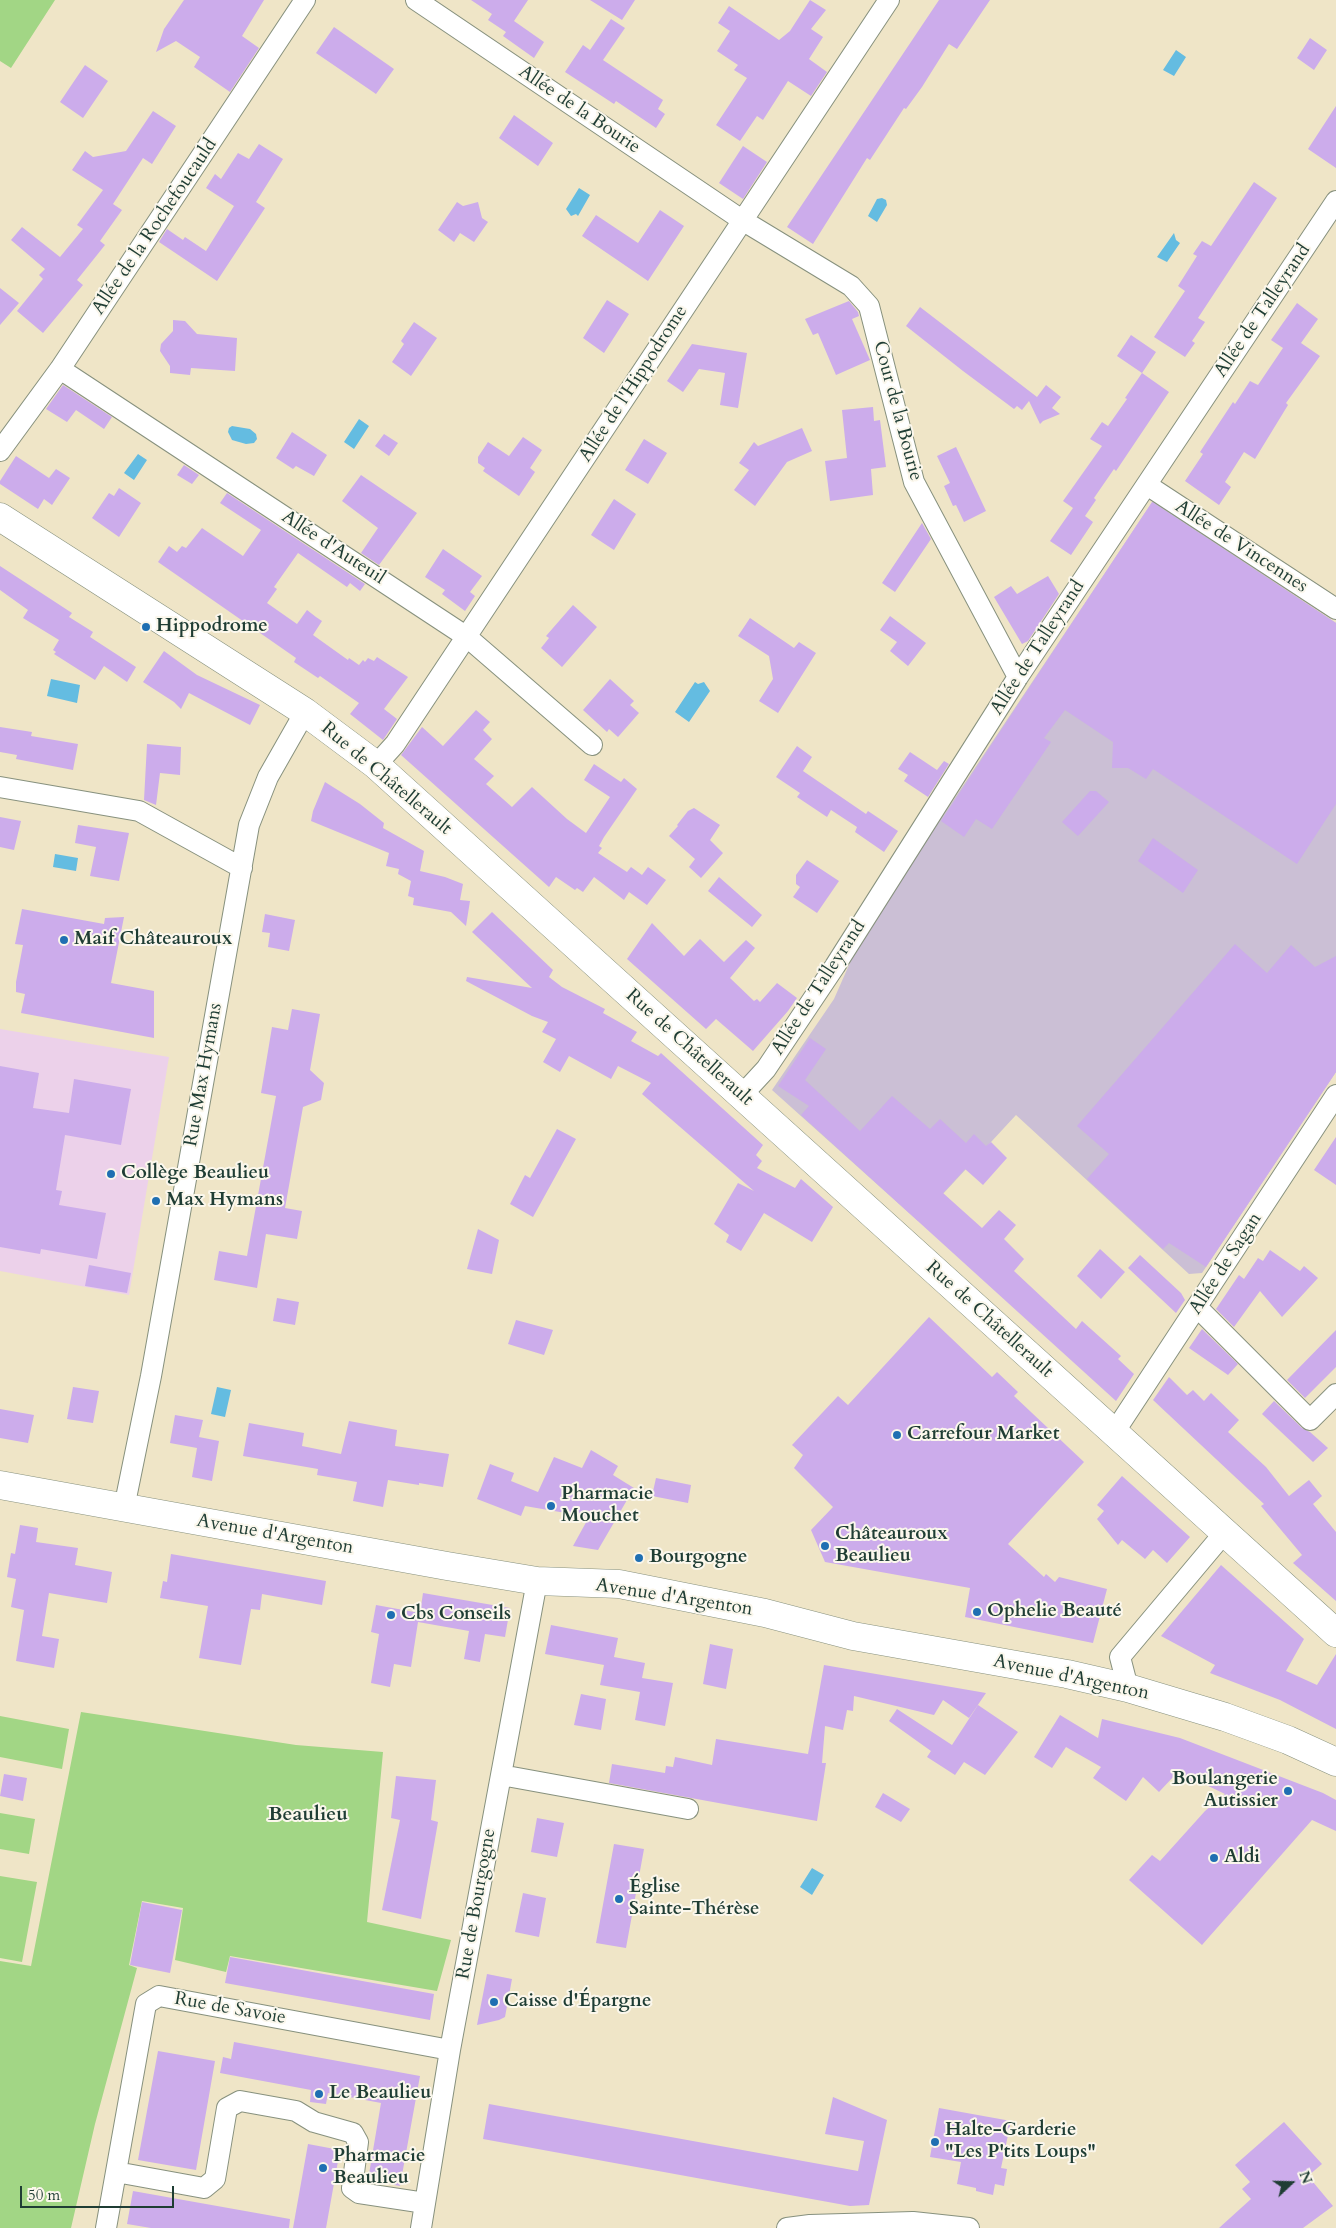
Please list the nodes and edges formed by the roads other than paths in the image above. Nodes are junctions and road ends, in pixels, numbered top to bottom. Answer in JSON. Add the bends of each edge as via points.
{"nodes":[{"id":1,"x":305,"y":0,"type":"edge"},
{"id":2,"x":416,"y":0,"type":"edge"},
{"id":3,"x":889,"y":0,"type":"edge"},
{"id":4,"x":1336,"y":201,"type":"edge"},
{"id":5,"x":742,"y":220,"type":"junction"},
{"id":6,"x":60,"y":369,"type":"junction"},
{"id":7,"x":0,"y":451,"type":"edge"},
{"id":8,"x":1147,"y":485,"type":"junction"},
{"id":9,"x":0,"y":517,"type":"edge"},
{"id":10,"x":1336,"y":610,"type":"edge"},
{"id":11,"x":466,"y":637,"type":"junction"},
{"id":12,"x":1018,"y":678,"type":"junction"},
{"id":13,"x":305,"y":712,"type":"junction"},
{"id":14,"x":592,"y":745,"type":"dead end"},
{"id":15,"x":376,"y":765,"type":"junction"},
{"id":16,"x":0,"y":787,"type":"edge"},
{"id":17,"x":242,"y":868,"type":"junction"},
{"id":18,"x":1336,"y":1095,"type":"edge"},
{"id":19,"x":742,"y":1096,"type":"junction"},
{"id":20,"x":1197,"y":1307,"type":"junction"},
{"id":21,"x":1336,"y":1394,"type":"edge"},
{"id":22,"x":1114,"y":1431,"type":"junction"},
{"id":23,"x":0,"y":1485,"type":"edge"},
{"id":24,"x":124,"y":1508,"type":"junction"},
{"id":25,"x":1225,"y":1532,"type":"junction"},
{"id":26,"x":537,"y":1581,"type":"junction"},
{"id":27,"x":1336,"y":1633,"type":"edge"},
{"id":28,"x":1128,"y":1688,"type":"junction"},
{"id":29,"x":1336,"y":1762,"type":"edge"},
{"id":30,"x":501,"y":1775,"type":"junction"},
{"id":31,"x":688,"y":1809,"type":"dead end"},
{"id":32,"x":450,"y":2050,"type":"junction"},
{"id":33,"x":116,"y":2172,"type":"junction"},
{"id":34,"x":425,"y":2203,"type":"junction"},
{"id":35,"x":106,"y":2228,"type":"edge"},
{"id":36,"x":421,"y":2228,"type":"edge"},
{"id":37,"x":787,"y":2228,"type":"edge"},
{"id":38,"x":969,"y":2228,"type":"edge"}],
"edges":[{"from":1,"to":6,"type":"street","name":"Allée de la Rochefoucauld"},
{"from":2,"to":5,"type":"street","name":"Allée de la Bourie"},
{"from":3,"to":5,"type":"street","name":"Allée de l'Hippodrome"},
{"from":4,"to":8,"type":"street","name":"Allée de Talleyrand"},
{"from":5,"to":11,"type":"street","name":"Allée de l'Hippodrome"},
{"from":5,"to":12,"type":"street","name":"Cour de la Bourie","via":[[851,286],[870,306],[914,482]]},
{"from":6,"to":7,"type":"street","name":"Allée de la Rochefoucauld"},
{"from":6,"to":11,"type":"street","name":"Allée d'Auteuil"},
{"from":8,"to":10,"type":"street","name":"Allée de Vincennes"},
{"from":8,"to":12,"type":"street","name":"Allée de Talleyrand"},
{"from":9,"to":13,"type":"main road","name":"Rue de Châtellerault"},
{"from":11,"to":14,"type":"street","name":"Allée d'Auteuil"},
{"from":11,"to":15,"type":"street","name":"Allée de l'Hippodrome","via":[[395,744]]},
{"from":12,"to":19,"type":"street","name":"Allée de Talleyrand","via":[[835,966],[766,1069]]},
{"from":13,"to":15,"type":"main road","name":"Rue de Châtellerault"},
{"from":13,"to":17,"type":"street","name":"Rue Max Hymans","via":[[268,777],[249,825]]},
{"from":15,"to":19,"type":"main road","name":"Rue de Châtellerault"},
{"from":16,"to":17,"type":"street","via":[[139,811]]},
{"from":17,"to":24,"type":"street","name":"Rue Max Hymans","via":[[151,1376]]},
{"from":18,"to":20,"type":"street","name":"Allée de Sagan"},
{"from":19,"to":22,"type":"main road","name":"Rue de Châtellerault"},
{"from":20,"to":21,"type":"street","via":[[1310,1420]]},
{"from":20,"to":22,"type":"street","name":"Allée de Sagan"},
{"from":22,"to":25,"type":"main road","name":"Rue de Châtellerault"},
{"from":23,"to":24,"type":"main road","name":"Avenue d'Argenton"},
{"from":24,"to":26,"type":"main road","name":"Avenue d'Argenton"},
{"from":25,"to":27,"type":"main road","name":"Rue de Châtellerault"},
{"from":25,"to":28,"type":"street","via":[[1120,1657]]},
{"from":26,"to":28,"type":"main road","name":"Avenue d'Argenton","via":[[619,1584],[765,1613],[853,1636]]},
{"from":26,"to":30,"type":"street","name":"Rue de Bourgogne"},
{"from":28,"to":29,"type":"main road","name":"Avenue d'Argenton","via":[[1233,1720]]},
{"from":30,"to":31,"type":"street"},
{"from":30,"to":32,"type":"street","name":"Rue de Bourgogne"},
{"from":32,"to":33,"type":"street","name":"Rue de Savoie","via":[[160,1996],[146,2004]]},
{"from":32,"to":34,"type":"street","name":"Rue de Bourgogne"},
{"from":33,"to":34,"type":"street","via":[[204,2188],[215,2179],[227,2108],[240,2101],[296,2111],[314,2122],[353,2133],[358,2142],[352,2188],[359,2193]]},
{"from":33,"to":35,"type":"street","name":"Rue de Savoie"},
{"from":34,"to":36,"type":"street","name":"Rue de Bourgogne"},
{"from":37,"to":38,"type":"street","via":[[913,2222]]}]}
